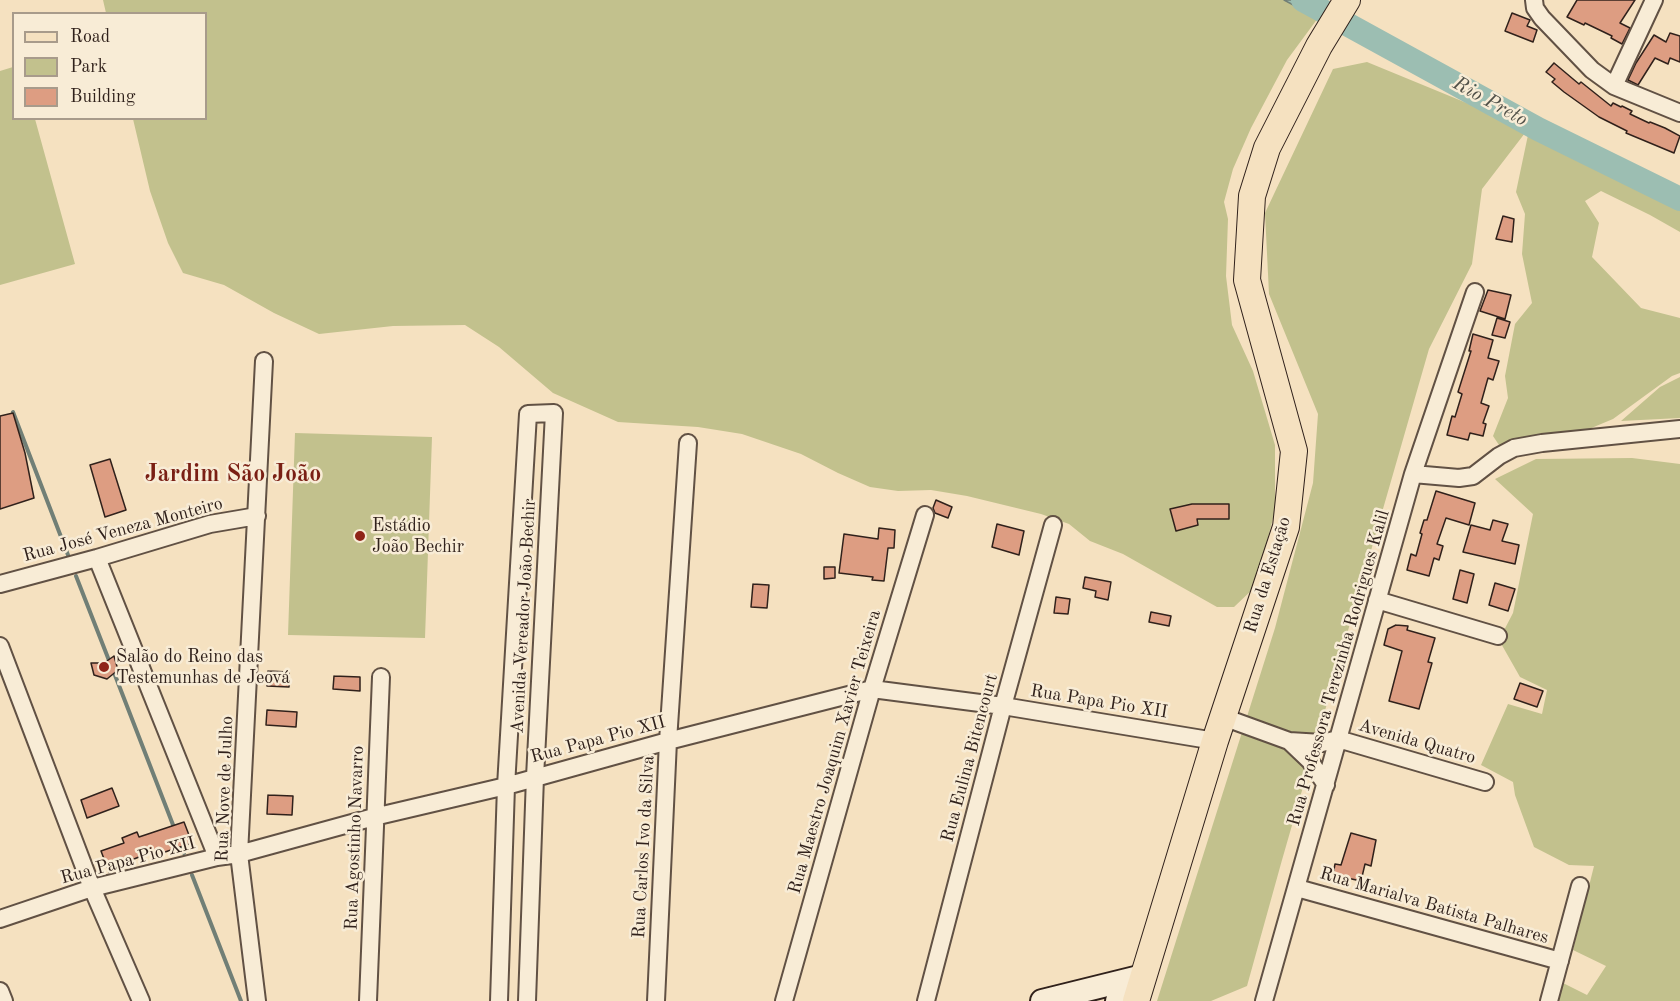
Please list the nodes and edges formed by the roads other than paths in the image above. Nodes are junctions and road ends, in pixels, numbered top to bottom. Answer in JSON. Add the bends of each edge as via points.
{"nodes":[{"id":1,"x":1347,"y":0,"type":"edge"},
{"id":2,"x":1534,"y":0,"type":"edge"},
{"id":3,"x":1654,"y":0,"type":"edge"},
{"id":4,"x":1614,"y":86,"type":"junction"},
{"id":5,"x":1680,"y":113,"type":"edge"},
{"id":6,"x":1475,"y":292,"type":"dead end"},
{"id":7,"x":264,"y":361,"type":"dead end"},
{"id":8,"x":1680,"y":429,"type":"edge"},
{"id":9,"x":688,"y":443,"type":"dead end"},
{"id":10,"x":1413,"y":474,"type":"junction"},
{"id":11,"x":925,"y":515,"type":"dead end"},
{"id":12,"x":257,"y":516,"type":"junction"},
{"id":13,"x":1053,"y":525,"type":"dead end"},
{"id":14,"x":97,"y":558,"type":"junction"},
{"id":15,"x":0,"y":584,"type":"edge"},
{"id":16,"x":1377,"y":600,"type":"junction"},
{"id":17,"x":1498,"y":636,"type":"dead end"},
{"id":18,"x":0,"y":646,"type":"edge"},
{"id":19,"x":381,"y":677,"type":"dead end"},
{"id":20,"x":872,"y":689,"type":"junction"},
{"id":21,"x":1003,"y":706,"type":"junction"},
{"id":22,"x":1223,"y":717,"type":"junction"},
{"id":23,"x":1338,"y":739,"type":"junction"},
{"id":24,"x":668,"y":741,"type":"junction"},
{"id":25,"x":1215,"y":741,"type":"junction"},
{"id":26,"x":1289,"y":741,"type":"junction"},
{"id":27,"x":535,"y":777,"type":"junction"},
{"id":28,"x":1485,"y":782,"type":"dead end"},
{"id":29,"x":1326,"y":785,"type":"junction"},
{"id":30,"x":506,"y":786,"type":"junction"},
{"id":31,"x":374,"y":817,"type":"junction"},
{"id":32,"x":240,"y":854,"type":"junction"},
{"id":33,"x":217,"y":857,"type":"junction"},
{"id":34,"x":1580,"y":886,"type":"dead end"},
{"id":35,"x":92,"y":888,"type":"junction"},
{"id":36,"x":1297,"y":888,"type":"junction"},
{"id":37,"x":0,"y":919,"type":"edge"},
{"id":38,"x":1560,"y":961,"type":"junction"},
{"id":39,"x":0,"y":991,"type":"edge"},
{"id":40,"x":1134,"y":994,"type":"edge"},
{"id":41,"x":4,"y":1001,"type":"edge"},
{"id":42,"x":141,"y":1001,"type":"edge"},
{"id":43,"x":257,"y":1001,"type":"edge"},
{"id":44,"x":368,"y":1001,"type":"edge"},
{"id":45,"x":499,"y":1001,"type":"edge"},
{"id":46,"x":527,"y":1001,"type":"edge"},
{"id":47,"x":656,"y":1001,"type":"edge"},
{"id":48,"x":784,"y":1001,"type":"edge"},
{"id":49,"x":926,"y":1001,"type":"edge"},
{"id":50,"x":1042,"y":1001,"type":"edge"},
{"id":51,"x":1264,"y":1001,"type":"edge"},
{"id":52,"x":1549,"y":1001,"type":"edge"}],
"edges":[{"from":1,"to":22,"type":"main road","name":"Rua da Estação","via":[[1267,148],[1252,196],[1247,280],[1294,451],[1286,527]]},
{"from":2,"to":4,"type":"street","via":[[1542,18],[1569,48]]},
{"from":3,"to":4,"type":"street"},
{"from":4,"to":5,"type":"street"},
{"from":6,"to":10,"type":"street","name":"Rua Professora Terezinha Rodrigues Kalil"},
{"from":7,"to":12,"type":"street","name":"Rua Nove de Julho"},
{"from":8,"to":10,"type":"street","via":[[1514,448],[1473,476]]},
{"from":9,"to":24,"type":"street","name":"Rua Carlos Ivo da Silva"},
{"from":10,"to":16,"type":"street","name":"Rua Professora Terezinha Rodrigues Kalil"},
{"from":11,"to":20,"type":"street","name":"Rua Maestro Joaquim Xavier Teixeira"},
{"from":12,"to":14,"type":"street","name":"Rua José Veneza Monteiro","via":[[210,524]]},
{"from":12,"to":32,"type":"street","name":"Rua Nove de Julho"},
{"from":13,"to":21,"type":"street","name":"Rua Eulina Bitencourt"},
{"from":14,"to":15,"type":"street","name":"Rua José Veneza Monteiro"},
{"from":14,"to":33,"type":"street"},
{"from":16,"to":17,"type":"street"},
{"from":16,"to":23,"type":"street","name":"Rua Professora Terezinha Rodrigues Kalil"},
{"from":18,"to":35,"type":"street"},
{"from":19,"to":31,"type":"street","name":"Rua Agostinho Navarro"},
{"from":20,"to":21,"type":"street","name":"Rua Papa Pio XII"},
{"from":20,"to":24,"type":"street","name":"Rua Papa Pio XII"},
{"from":20,"to":48,"type":"street","name":"Rua Maestro Joaquim Xavier Teixeira"},
{"from":21,"to":25,"type":"street","name":"Rua Papa Pio XII"},
{"from":21,"to":49,"type":"street","name":"Rua Eulina Bitencourt"},
{"from":22,"to":25,"type":"main road","name":"Rua da Estação"},
{"from":22,"to":26,"type":"street"},
{"from":23,"to":26,"type":"street","via":[[1322,743]]},
{"from":23,"to":28,"type":"street","name":"Avenida Quatro"},
{"from":23,"to":29,"type":"street","name":"Rua Professora Terezinha Rodrigues Kalil"},
{"from":24,"to":27,"type":"street","name":"Rua Papa Pio XII"},
{"from":24,"to":47,"type":"street","name":"Rua Carlos Ivo da Silva"},
{"from":25,"to":40,"type":"main road","name":"Rua da Estação"},
{"from":26,"to":29,"type":"street","via":[[1310,761]]},
{"from":27,"to":30,"type":"street","name":"Rua Papa Pio XII"},
{"from":27,"to":30,"type":"street","name":"Avenida Vereador João Bechir","via":[[554,413],[528,414]]},
{"from":27,"to":46,"type":"street","name":"Avenida Vereador João Bechir"},
{"from":29,"to":36,"type":"street","name":"Rua Professora Terezinha Rodrigues Kalil"},
{"from":30,"to":31,"type":"street","name":"Rua Papa Pio XII"},
{"from":30,"to":45,"type":"street","name":"Avenida Vereador João Bechir"},
{"from":31,"to":32,"type":"street","name":"Rua Papa Pio XII"},
{"from":31,"to":44,"type":"street","name":"Rua Agostinho Navarro"},
{"from":32,"to":33,"type":"street","name":"Rua Papa Pio XII"},
{"from":32,"to":43,"type":"street","name":"Rua Nove de Julho"},
{"from":33,"to":35,"type":"street","name":"Rua Papa Pio XII"},
{"from":34,"to":38,"type":"street"},
{"from":35,"to":37,"type":"street","name":"Rua Papa Pio XII"},
{"from":35,"to":42,"type":"street"},
{"from":36,"to":38,"type":"street","name":"Rua Marialva Batista Palhares"},
{"from":36,"to":51,"type":"street","name":"Rua Professora Terezinha Rodrigues Kalil"},
{"from":38,"to":52,"type":"street"},
{"from":39,"to":41,"type":"street"},
{"from":40,"to":50,"type":"street"}]}
